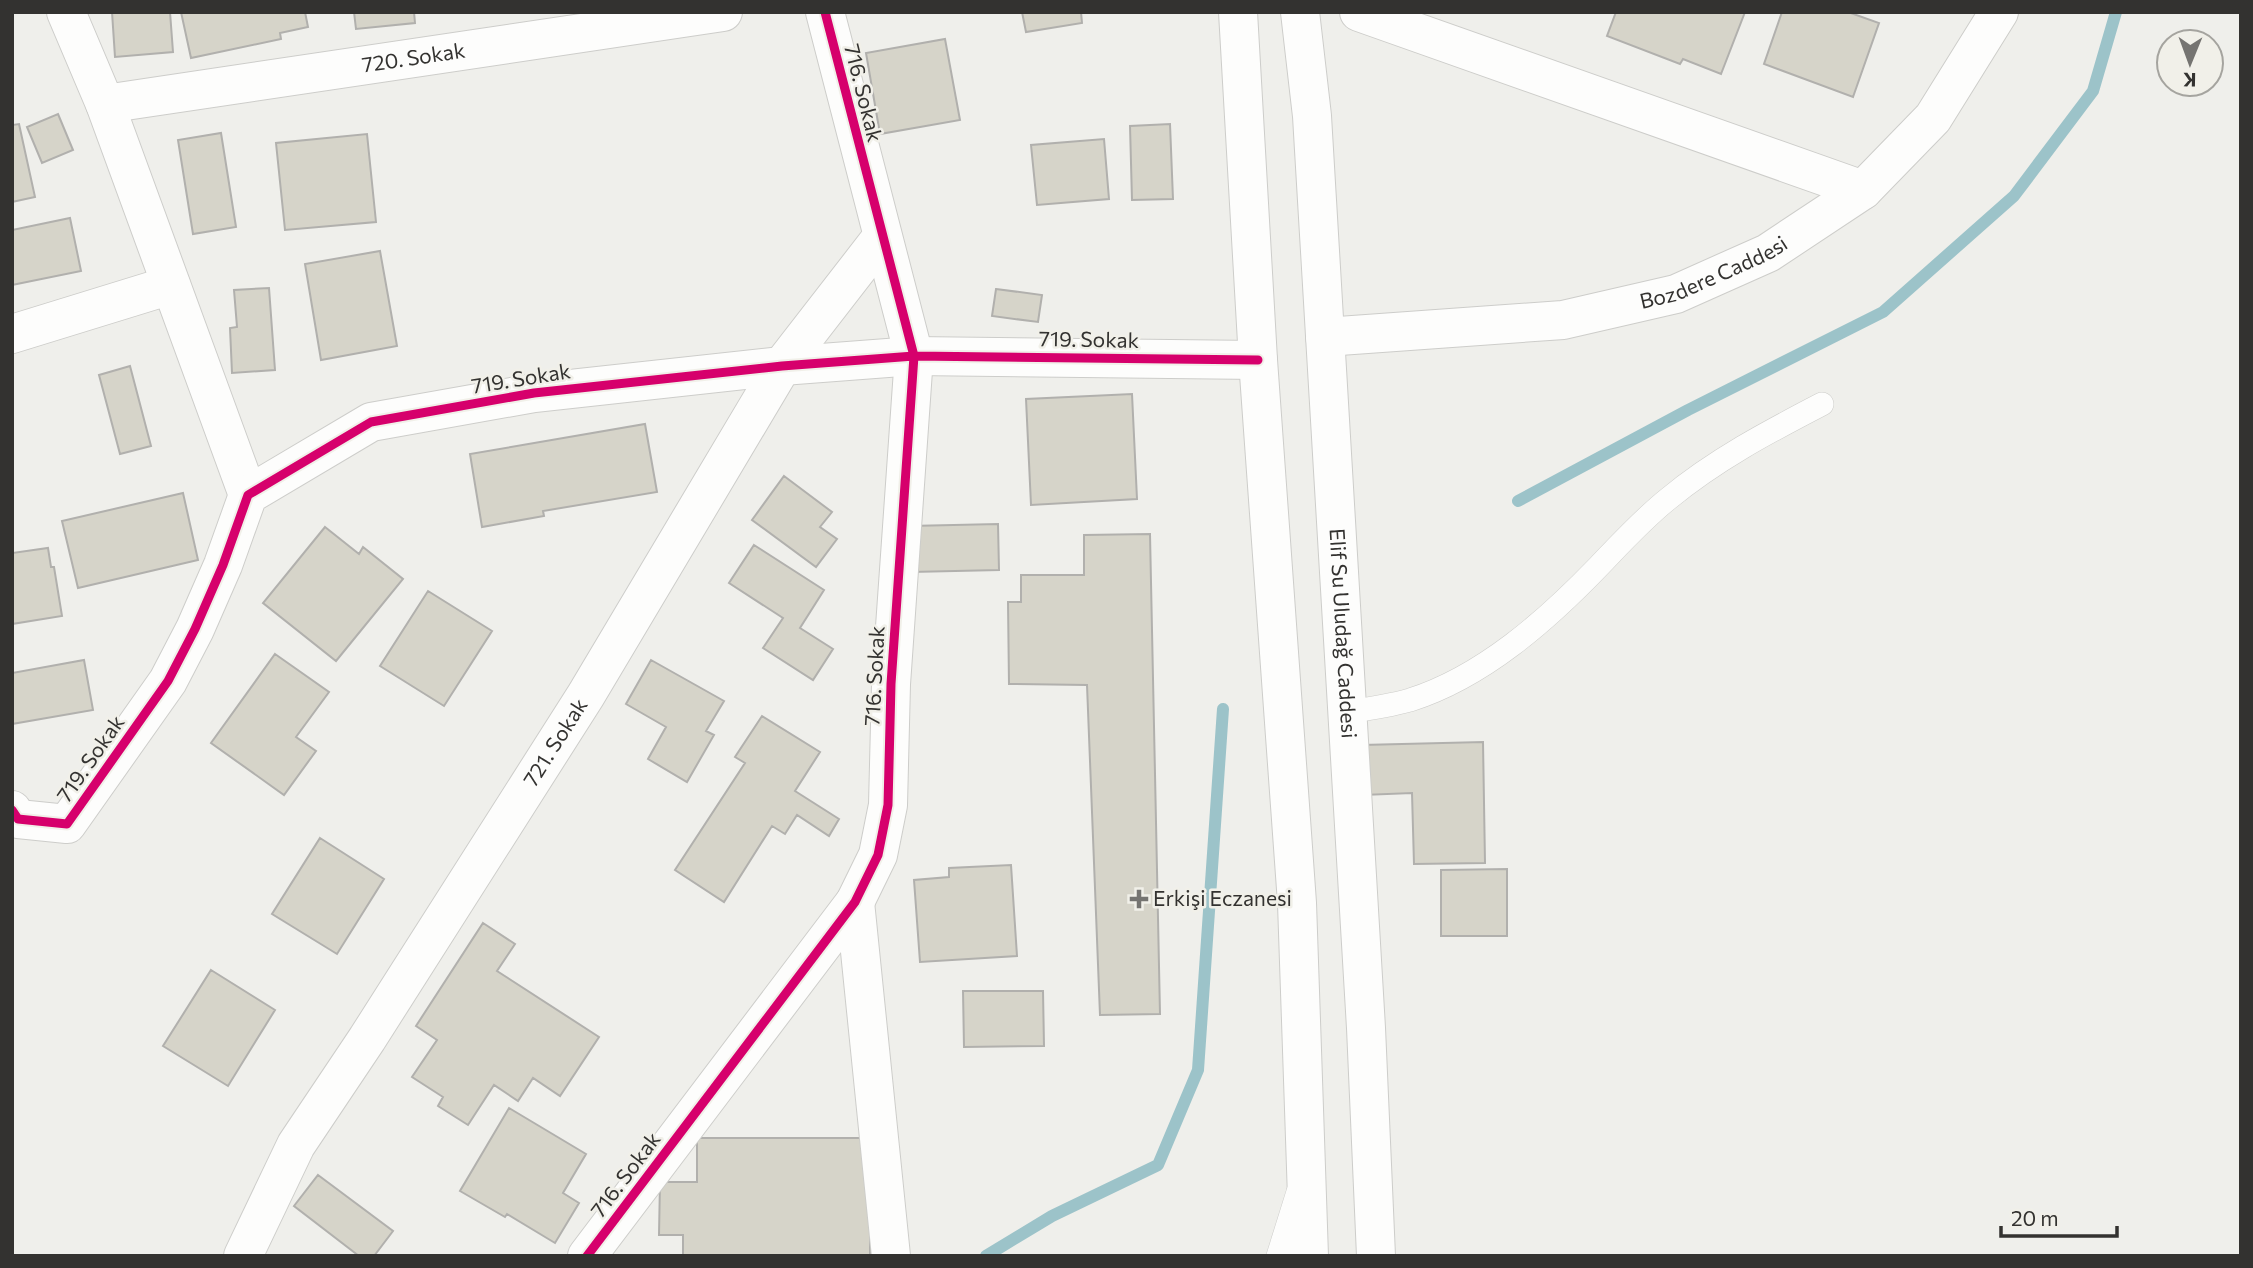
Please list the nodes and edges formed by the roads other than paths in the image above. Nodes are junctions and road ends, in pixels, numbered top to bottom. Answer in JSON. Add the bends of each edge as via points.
{"nodes":[{"id":1,"x":66,"y":12,"type":"edge"},
{"id":2,"x":723,"y":12,"type":"edge"},
{"id":3,"x":825,"y":12,"type":"edge"},
{"id":4,"x":1238,"y":12,"type":"edge"},
{"id":5,"x":1300,"y":12,"type":"edge"},
{"id":6,"x":1359,"y":12,"type":"edge"},
{"id":7,"x":1999,"y":12,"type":"edge"},
{"id":8,"x":105,"y":104,"type":"junction"},
{"id":9,"x":1863,"y":190,"type":"junction"},
{"id":10,"x":882,"y":237,"type":"junction"},
{"id":11,"x":171,"y":285,"type":"junction"},
{"id":12,"x":12,"y":334,"type":"edge"},
{"id":13,"x":1325,"y":337,"type":"junction"},
{"id":14,"x":914,"y":356,"type":"junction"},
{"id":15,"x":1258,"y":360,"type":"junction"},
{"id":16,"x":782,"y":366,"type":"junction"},
{"id":17,"x":1822,"y":404,"type":"dead end"},
{"id":18,"x":248,"y":495,"type":"junction"},
{"id":19,"x":1347,"y":712,"type":"junction"},
{"id":20,"x":12,"y":810,"type":"edge"},
{"id":21,"x":856,"y":902,"type":"junction"},
{"id":22,"x":1306,"y":1166,"type":"junction"},
{"id":23,"x":243,"y":1256,"type":"edge"},
{"id":24,"x":587,"y":1256,"type":"edge"},
{"id":25,"x":891,"y":1256,"type":"edge"},
{"id":26,"x":1278,"y":1256,"type":"edge"},
{"id":27,"x":1309,"y":1256,"type":"edge"},
{"id":28,"x":1376,"y":1256,"type":"edge"}],
"edges":[{"from":1,"to":8,"type":"street"},
{"from":2,"to":8,"type":"street","name":"720. Sokak"},
{"from":3,"to":10,"type":"street","name":"716. Sokak"},
{"from":4,"to":15,"type":"street"},
{"from":5,"to":13,"type":"street","name":"Elif Su Uludağ Caddesi","via":[[1312,116]]},
{"from":6,"to":9,"type":"street"},
{"from":7,"to":9,"type":"street","name":"Bozdere Caddesi","via":[[1933,118]]},
{"from":8,"to":11,"type":"street"},
{"from":9,"to":13,"type":"street","name":"Bozdere Caddesi","via":[[1768,253],[1676,294],[1563,320]]},
{"from":10,"to":14,"type":"street","name":"716. Sokak"},
{"from":10,"to":16,"type":"street","name":"721. Sokak"},
{"from":11,"to":12,"type":"street"},
{"from":11,"to":18,"type":"street"},
{"from":13,"to":19,"type":"street","name":"Elif Su Uludağ Caddesi"},
{"from":14,"to":15,"type":"street","name":"719. Sokak"},
{"from":14,"to":16,"type":"street","name":"719. Sokak"},
{"from":14,"to":21,"type":"street","name":"716. Sokak","via":[[891,684],[888,805],[878,855]]},
{"from":15,"to":22,"type":"street","via":[[1297,904]]},
{"from":16,"to":18,"type":"street","name":"719. Sokak","via":[[534,393],[371,422]]},
{"from":16,"to":23,"type":"street","name":"721. Sokak","via":[[586,695],[296,1145]]},
{"from":17,"to":19,"type":"lane","via":[[1745,444],[1668,498],[1567,597],[1468,674],[1410,700]]},
{"from":18,"to":20,"type":"street","name":"719. Sokak","via":[[200,619],[167,681],[66,824],[18,819]]},
{"from":19,"to":28,"type":"street","name":"Elif Su Uludağ Caddesi"},
{"from":21,"to":24,"type":"street","name":"716. Sokak"},
{"from":21,"to":25,"type":"street"},
{"from":22,"to":26,"type":"lane"},
{"from":22,"to":27,"type":"street"}]}
